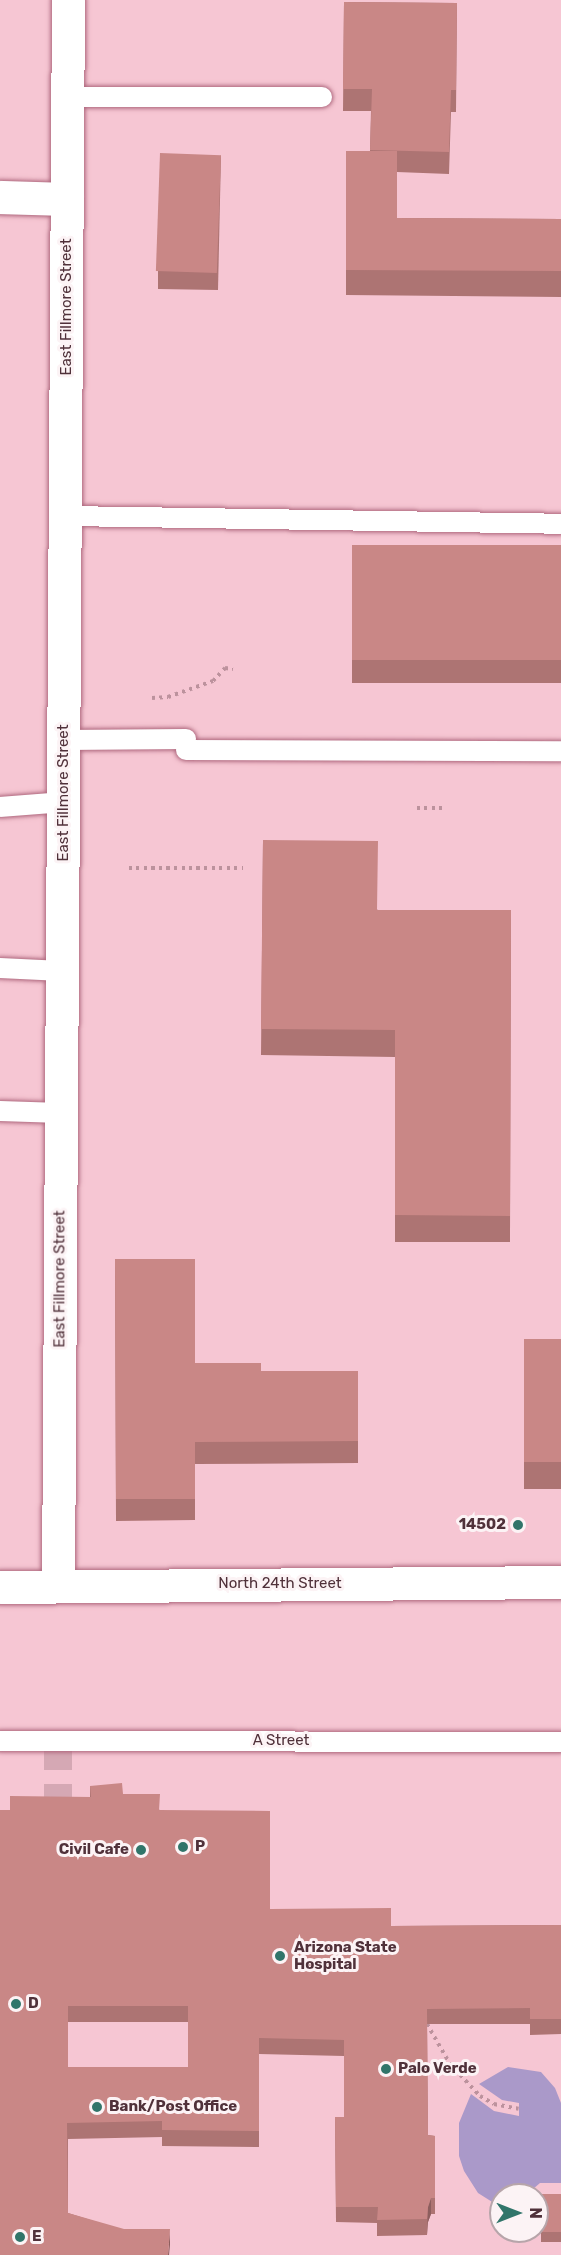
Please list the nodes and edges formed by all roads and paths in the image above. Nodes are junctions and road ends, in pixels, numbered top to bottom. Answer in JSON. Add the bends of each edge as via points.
{"nodes":[{"id":1,"x":68,"y":0,"type":"edge"},
{"id":2,"x":68,"y":97,"type":"junction"},
{"id":3,"x":322,"y":97,"type":"dead end"},
{"id":4,"x":0,"y":197,"type":"edge"},
{"id":5,"x":67,"y":199,"type":"junction"},
{"id":6,"x":66,"y":516,"type":"junction"},
{"id":7,"x":561,"y":524,"type":"edge"},
{"id":8,"x":233,"y":669,"type":"dead end"},
{"id":9,"x":152,"y":698,"type":"dead end"},
{"id":10,"x":64,"y":740,"type":"junction"},
{"id":11,"x":561,"y":751,"type":"edge"},
{"id":12,"x":64,"y":802,"type":"junction"},
{"id":13,"x":0,"y":807,"type":"edge"},
{"id":14,"x":417,"y":808,"type":"dead end"},
{"id":15,"x":443,"y":808,"type":"dead end"},
{"id":16,"x":129,"y":868,"type":"dead end"},
{"id":17,"x":243,"y":868,"type":"dead end"},
{"id":18,"x":0,"y":968,"type":"edge"},
{"id":19,"x":62,"y":971,"type":"junction"},
{"id":20,"x":0,"y":1111,"type":"edge"},
{"id":21,"x":61,"y":1113,"type":"junction"},
{"id":22,"x":561,"y":1582,"type":"edge"},
{"id":23,"x":58,"y":1586,"type":"junction"},
{"id":24,"x":0,"y":1587,"type":"edge"},
{"id":25,"x":0,"y":1742,"type":"edge"},
{"id":26,"x":561,"y":1742,"type":"edge"},
{"id":27,"x":427,"y":2024,"type":"edge"},
{"id":28,"x":519,"y":2109,"type":"dead end"}],
"edges":[{"from":1,"to":2,"type":"street","name":"East Fillmore Street"},
{"from":2,"to":3,"type":"lane"},
{"from":2,"to":5,"type":"street","name":"East Fillmore Street"},
{"from":4,"to":5,"type":"street"},
{"from":5,"to":6,"type":"street","name":"East Fillmore Street"},
{"from":6,"to":7,"type":"lane"},
{"from":6,"to":10,"type":"street","name":"East Fillmore Street"},
{"from":8,"to":9,"type":"path","via":[[225,668],[213,681],[178,694]]},
{"from":10,"to":11,"type":"lane"},
{"from":10,"to":12,"type":"street","name":"East Fillmore Street"},
{"from":12,"to":13,"type":"lane"},
{"from":12,"to":19,"type":"street","name":"East Fillmore Street"},
{"from":14,"to":15,"type":"path"},
{"from":16,"to":17,"type":"path"},
{"from":18,"to":19,"type":"lane"},
{"from":19,"to":21,"type":"street","name":"East Fillmore Street"},
{"from":20,"to":21,"type":"lane"},
{"from":21,"to":23,"type":"street","name":"East Fillmore Street"},
{"from":22,"to":23,"type":"street","name":"North 24th Street"},
{"from":23,"to":24,"type":"street","name":"North 24th Street"},
{"from":25,"to":26,"type":"lane","name":"A Street"},
{"from":27,"to":28,"type":"path","via":[[450,2064],[480,2096],[494,2104]]}]}
